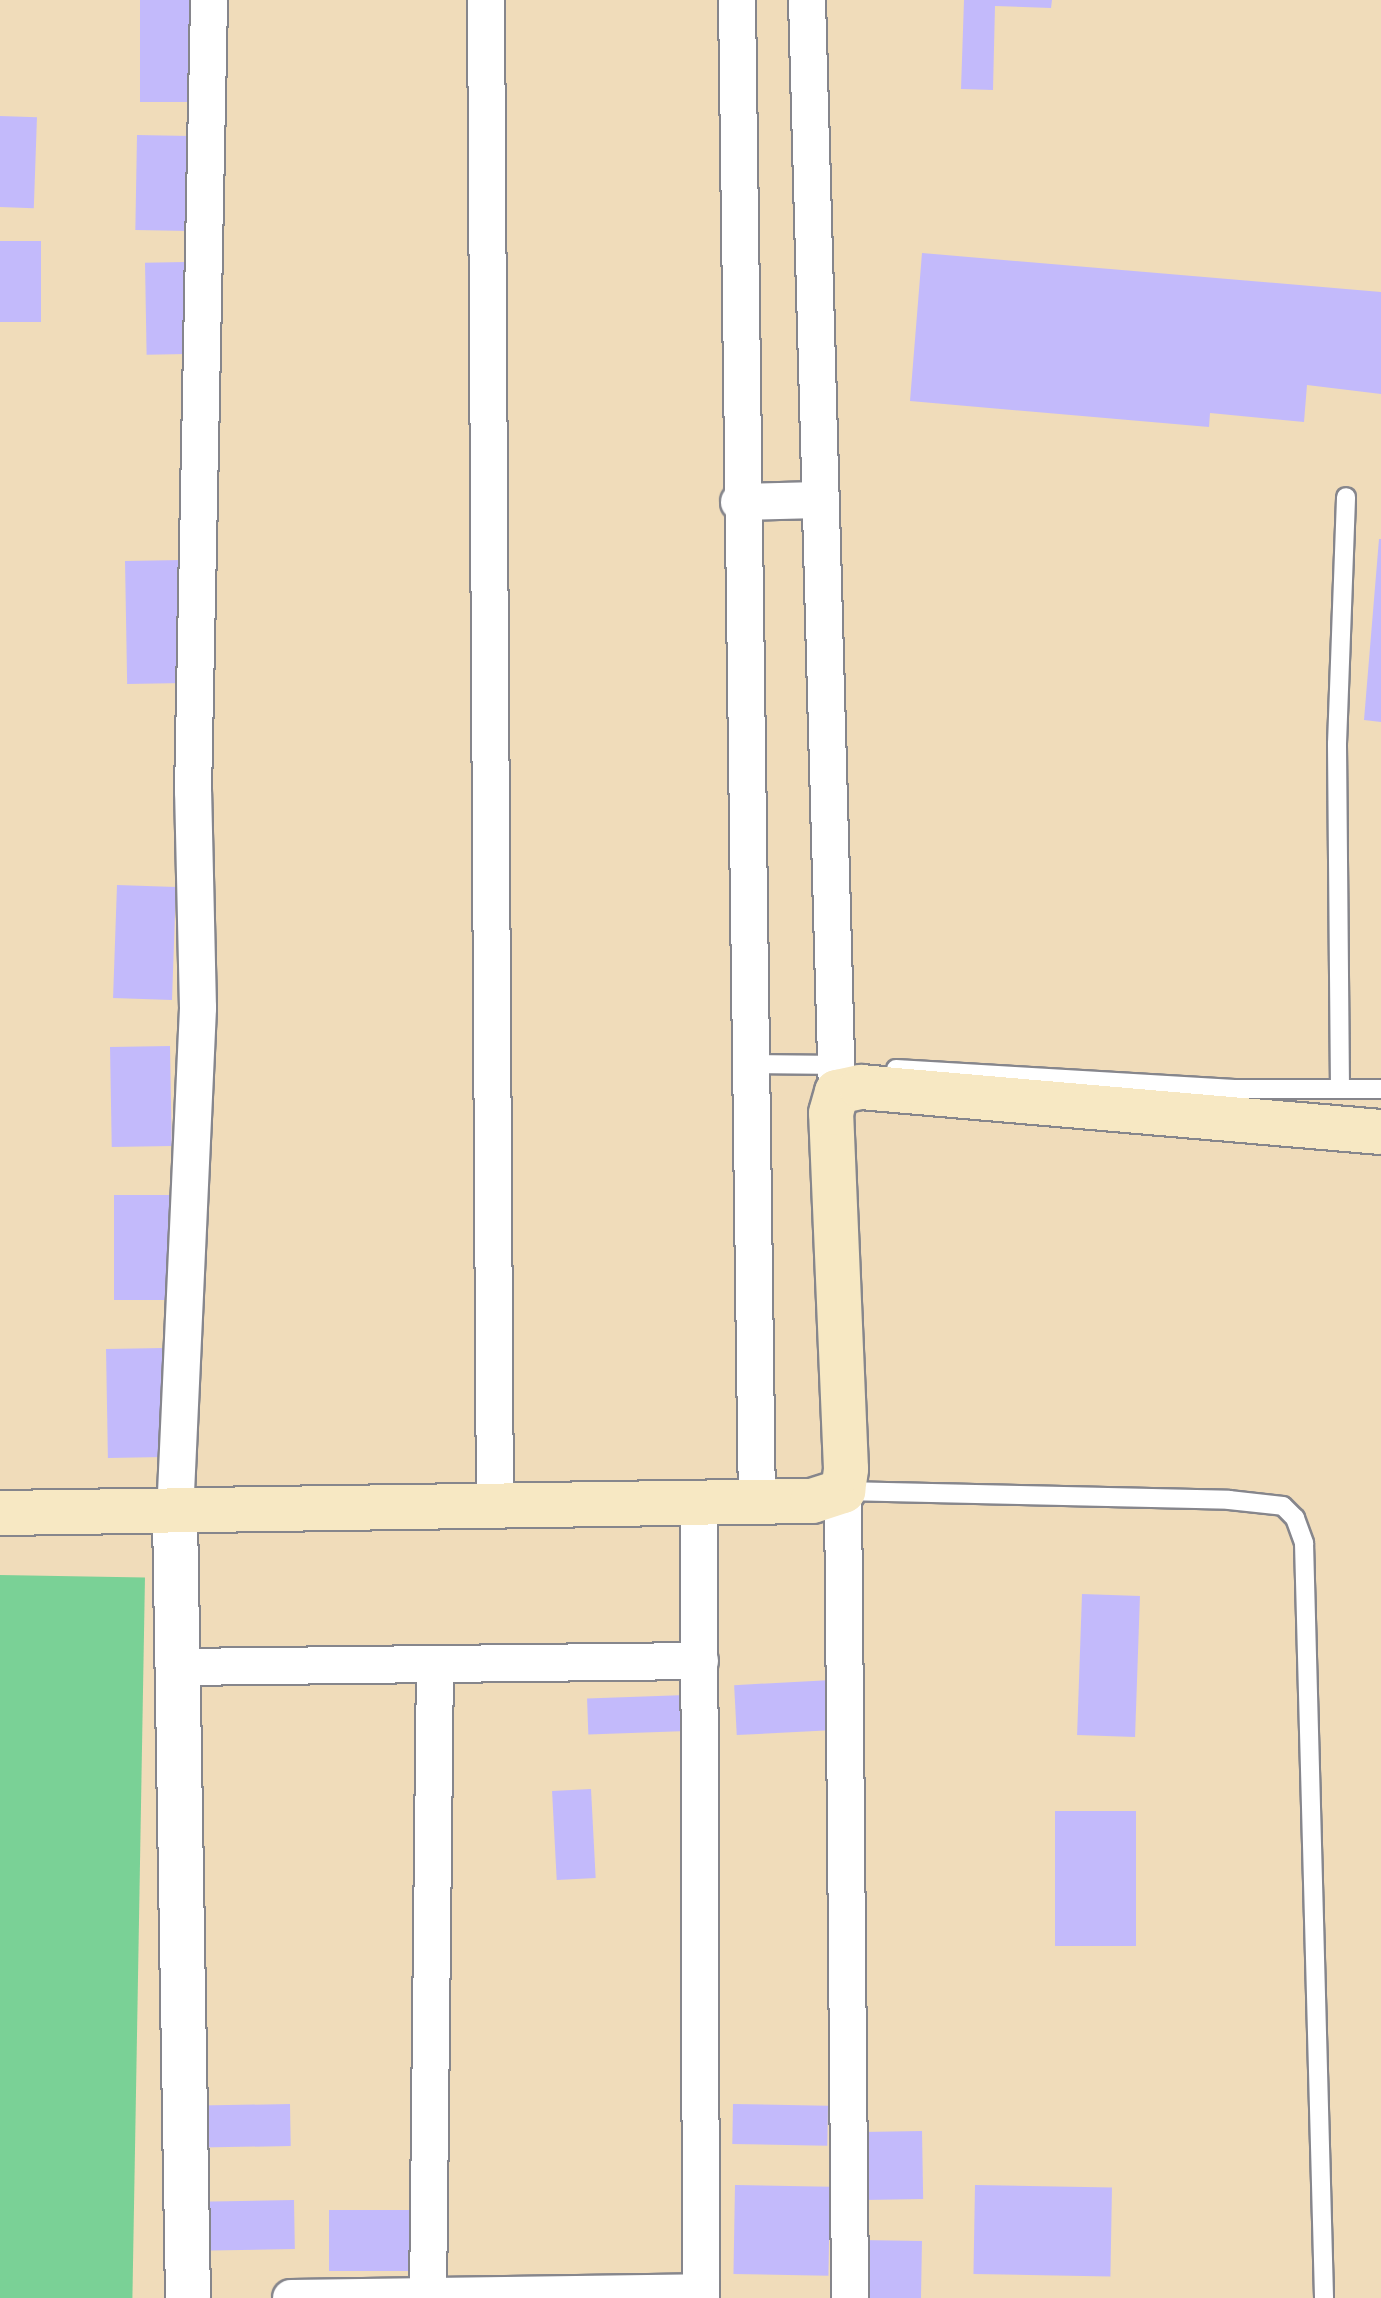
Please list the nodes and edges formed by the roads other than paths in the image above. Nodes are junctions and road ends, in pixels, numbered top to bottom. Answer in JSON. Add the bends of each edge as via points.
{"nodes":[{"id":1,"x":209,"y":0,"type":"edge"},
{"id":2,"x":486,"y":0,"type":"edge"},
{"id":3,"x":737,"y":0,"type":"edge"},
{"id":4,"x":807,"y":0,"type":"edge"},
{"id":5,"x":1346,"y":497,"type":"dead end"},
{"id":6,"x":820,"y":500,"type":"junction"},
{"id":7,"x":739,"y":502,"type":"junction"},
{"id":8,"x":749,"y":1064,"type":"junction"},
{"id":9,"x":837,"y":1079,"type":"junction"},
{"id":10,"x":1340,"y":1089,"type":"junction"},
{"id":11,"x":1381,"y":1089,"type":"edge"},
{"id":12,"x":1381,"y":1132,"type":"edge"},
{"id":13,"x":843,"y":1491,"type":"junction"},
{"id":14,"x":757,"y":1502,"type":"junction"},
{"id":15,"x":699,"y":1503,"type":"junction"},
{"id":16,"x":495,"y":1508,"type":"junction"},
{"id":17,"x":0,"y":1513,"type":"edge"},
{"id":18,"x":175,"y":1515,"type":"junction"},
{"id":19,"x":700,"y":1661,"type":"junction"},
{"id":20,"x":435,"y":1664,"type":"junction"},
{"id":21,"x":178,"y":1667,"type":"junction"},
{"id":22,"x":701,"y":2295,"type":"edge"},
{"id":23,"x":428,"y":2297,"type":"edge"},
{"id":24,"x":188,"y":2298,"type":"edge"},
{"id":25,"x":291,"y":2298,"type":"edge"},
{"id":26,"x":850,"y":2298,"type":"edge"},
{"id":27,"x":1324,"y":2298,"type":"edge"}],
"edges":[{"from":1,"to":18,"type":"street","via":[[193,792],[198,1008]]},
{"from":2,"to":16,"type":"street"},
{"from":3,"to":7,"type":"street"},
{"from":4,"to":6,"type":"street"},
{"from":5,"to":10,"type":"lane","via":[[1337,744]]},
{"from":6,"to":7,"type":"street"},
{"from":6,"to":9,"type":"street"},
{"from":7,"to":8,"type":"street"},
{"from":8,"to":9,"type":"lane"},
{"from":8,"to":14,"type":"street"},
{"from":9,"to":10,"type":"lane"},
{"from":9,"to":12,"type":"main road","via":[[861,1087]]},
{"from":9,"to":13,"type":"main road","via":[[831,1113]]},
{"from":10,"to":11,"type":"lane"},
{"from":13,"to":14,"type":"main road","via":[[812,1501]]},
{"from":13,"to":26,"type":"street"},
{"from":13,"to":27,"type":"lane","via":[[1229,1500],[1283,1506],[1295,1518],[1304,1543]]},
{"from":14,"to":15,"type":"main road"},
{"from":15,"to":16,"type":"main road"},
{"from":15,"to":19,"type":"street"},
{"from":16,"to":18,"type":"main road"},
{"from":17,"to":18,"type":"main road"},
{"from":18,"to":21,"type":"street"},
{"from":19,"to":20,"type":"street"},
{"from":19,"to":22,"type":"street"},
{"from":20,"to":21,"type":"street"},
{"from":20,"to":23,"type":"street"},
{"from":21,"to":24,"type":"street"},
{"from":22,"to":23,"type":"street"},
{"from":23,"to":25,"type":"street"}]}
